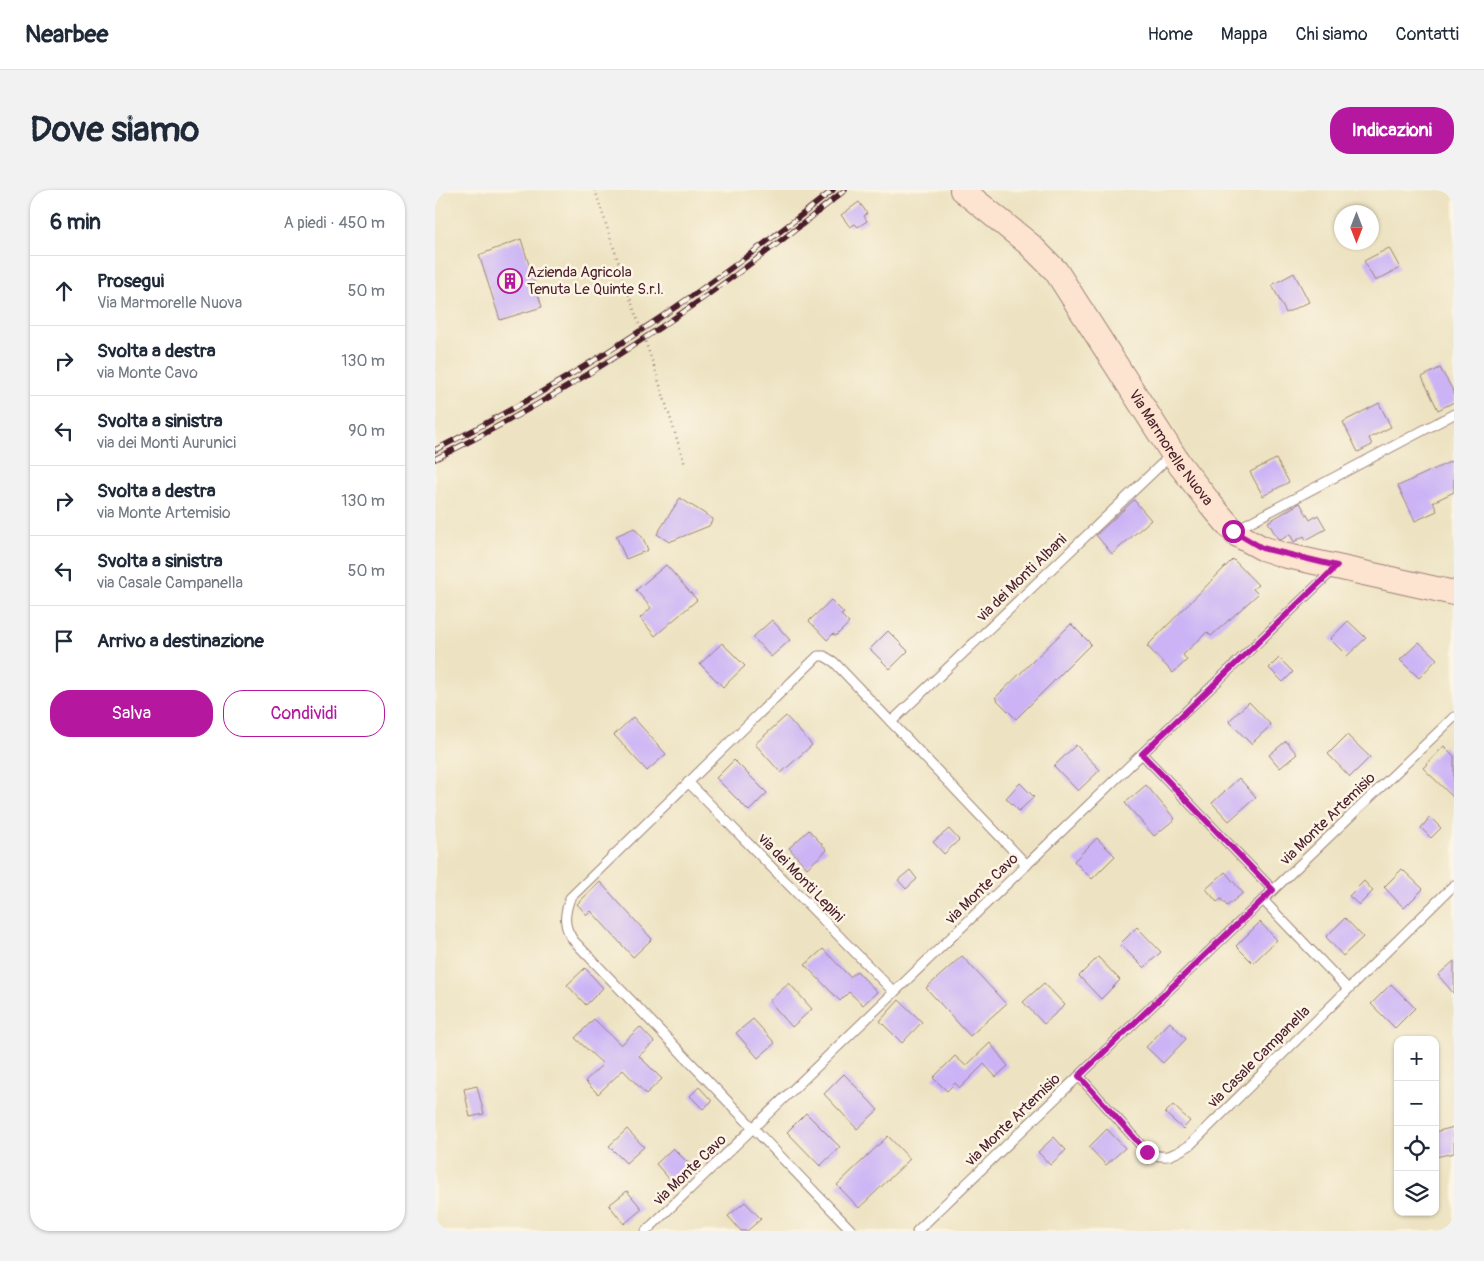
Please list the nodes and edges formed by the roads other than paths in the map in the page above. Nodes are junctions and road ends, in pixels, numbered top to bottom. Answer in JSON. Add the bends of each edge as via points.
{"nodes":[{"id":1,"x":962,"y":190,"type":"edge"},
{"id":2,"x":1454,"y":414,"type":"edge"},
{"id":3,"x":1172,"y":454,"type":"junction"},
{"id":4,"x":1233,"y":531,"type":"junction"},
{"id":5,"x":1337,"y":566,"type":"junction"},
{"id":6,"x":1454,"y":593,"type":"edge"},
{"id":7,"x":1454,"y":717,"type":"edge"},
{"id":8,"x":891,"y":722,"type":"junction"},
{"id":9,"x":1142,"y":754,"type":"junction"},
{"id":10,"x":688,"y":782,"type":"junction"},
{"id":11,"x":1027,"y":865,"type":"junction"},
{"id":12,"x":1454,"y":885,"type":"edge"},
{"id":13,"x":1273,"y":890,"type":"junction"},
{"id":14,"x":1263,"y":900,"type":"junction"},
{"id":15,"x":1348,"y":989,"type":"junction"},
{"id":16,"x":894,"y":992,"type":"junction"},
{"id":17,"x":1079,"y":1076,"type":"junction"},
{"id":18,"x":754,"y":1127,"type":"junction"},
{"id":19,"x":646,"y":1231,"type":"edge"},
{"id":20,"x":852,"y":1231,"type":"edge"},
{"id":21,"x":917,"y":1231,"type":"edge"}],
"edges":[{"from":1,"to":3,"type":"street","name":"Via Marmorelle Nuova","via":[[1029,244],[1056,271]]},
{"from":2,"to":4,"type":"lane"},
{"from":3,"to":4,"type":"street","name":"Via Marmorelle Nuova"},
{"from":3,"to":8,"type":"lane","name":"via dei Monti Albani"},
{"from":4,"to":5,"type":"street","name":"Via Marmorelle Nuova","via":[[1262,548]]},
{"from":5,"to":6,"type":"street","name":"Via Marmorelle Nuova"},
{"from":5,"to":9,"type":"lane","name":"via Monte Cavo"},
{"from":7,"to":13,"type":"lane","name":"via Monte Artemisio"},
{"from":8,"to":10,"type":"lane","via":[[834,662],[818,656]]},
{"from":8,"to":11,"type":"lane"},
{"from":9,"to":11,"type":"lane","name":"via Monte Cavo"},
{"from":9,"to":13,"type":"lane"},
{"from":10,"to":16,"type":"lane","name":"via dei Monti Lepini"},
{"from":10,"to":18,"type":"lane","via":[[570,898],[565,910],[567,933]]},
{"from":11,"to":16,"type":"lane","name":"via Monte Cavo"},
{"from":12,"to":15,"type":"lane","name":"via Casale Campanella"},
{"from":13,"to":14,"type":"lane","name":"via Monte Artemisio"},
{"from":14,"to":15,"type":"lane"},
{"from":14,"to":17,"type":"lane","name":"via Monte Artemisio"},
{"from":15,"to":17,"type":"lane","name":"via Casale Campanella","via":[[1189,1145],[1171,1155],[1158,1157],[1147,1152]]},
{"from":16,"to":18,"type":"lane","name":"via Monte Cavo"},
{"from":17,"to":21,"type":"lane","name":"via Monte Artemisio"},
{"from":18,"to":19,"type":"lane","name":"via Monte Cavo"},
{"from":18,"to":20,"type":"lane"}]}
